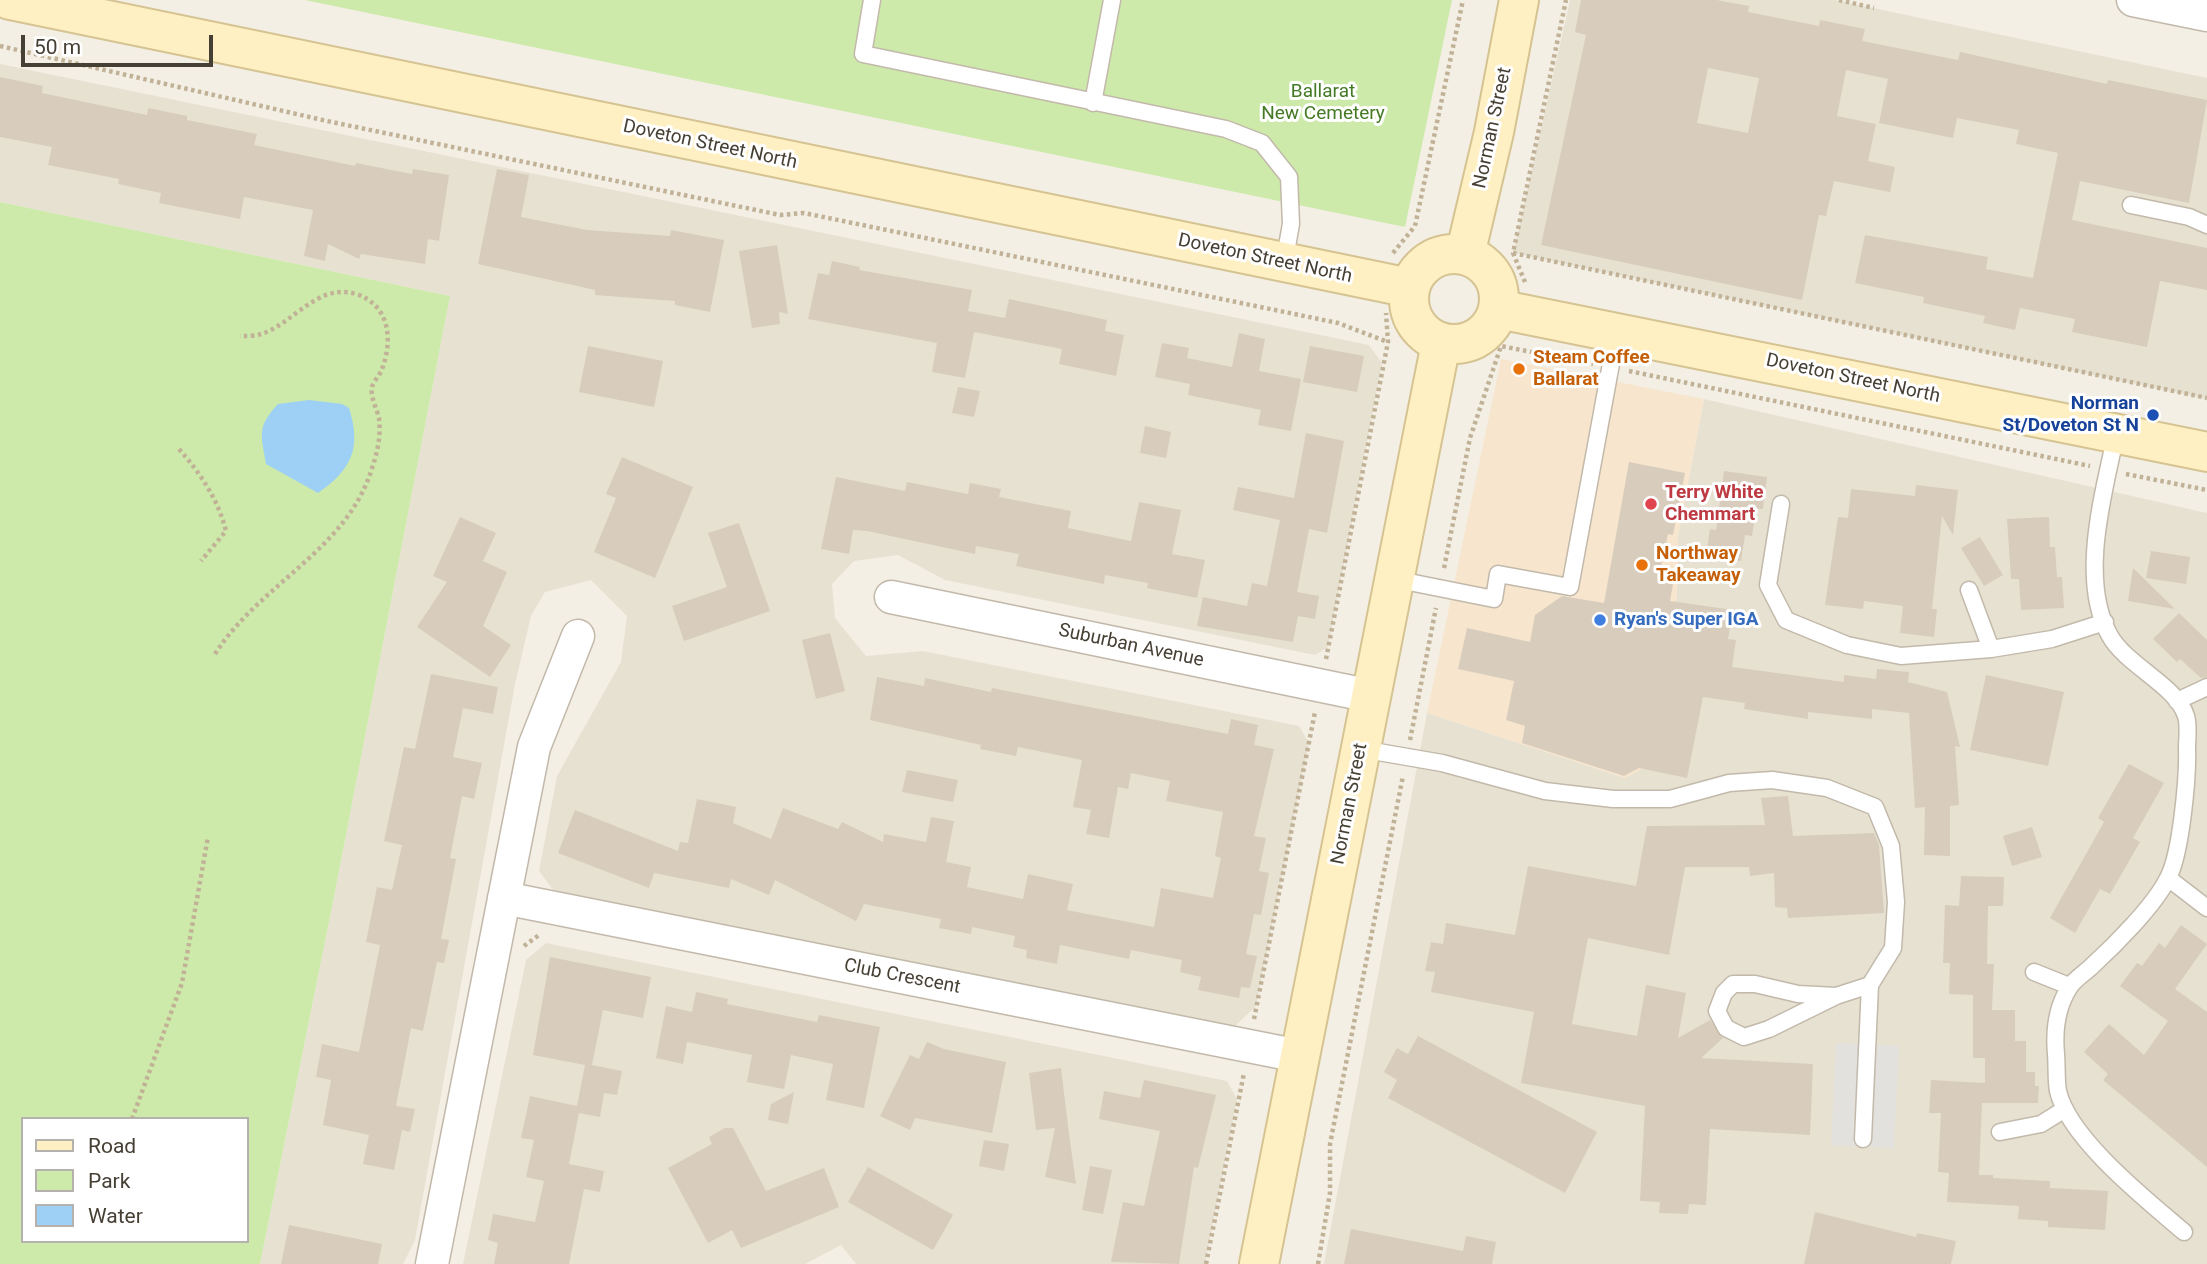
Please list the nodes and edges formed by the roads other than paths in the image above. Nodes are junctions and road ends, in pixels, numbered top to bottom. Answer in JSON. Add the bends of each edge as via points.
{"nodes":[{"id":1,"x":9,"y":0,"type":"edge"},
{"id":2,"x":872,"y":0,"type":"edge"},
{"id":3,"x":1112,"y":0,"type":"edge"},
{"id":4,"x":1519,"y":0,"type":"edge"},
{"id":5,"x":2133,"y":0,"type":"edge"},
{"id":6,"x":2207,"y":15,"type":"edge"},
{"id":7,"x":1093,"y":103,"type":"junction"},
{"id":8,"x":2131,"y":205,"type":"dead end"},
{"id":9,"x":2207,"y":225,"type":"edge"},
{"id":10,"x":1465,"y":255,"type":"junction"},
{"id":11,"x":1284,"y":263,"type":"junction"},
{"id":12,"x":1399,"y":286,"type":"junction"},
{"id":13,"x":1511,"y":324,"type":"junction"},
{"id":14,"x":1441,"y":343,"type":"junction"},
{"id":15,"x":1613,"y":349,"type":"junction"},
{"id":16,"x":2206,"y":447,"type":"edge"},
{"id":17,"x":2112,"y":452,"type":"junction"},
{"id":18,"x":1781,"y":504,"type":"dead end"},
{"id":19,"x":1394,"y":579,"type":"junction"},
{"id":20,"x":1969,"y":590,"type":"dead end"},
{"id":21,"x":891,"y":597,"type":"dead end"},
{"id":22,"x":2105,"y":622,"type":"junction"},
{"id":23,"x":578,"y":636,"type":"dead end"},
{"id":24,"x":1991,"y":649,"type":"junction"},
{"id":25,"x":2207,"y":687,"type":"edge"},
{"id":26,"x":1371,"y":696,"type":"junction"},
{"id":27,"x":2177,"y":701,"type":"junction"},
{"id":28,"x":1361,"y":749,"type":"junction"},
{"id":29,"x":2168,"y":878,"type":"junction"},
{"id":30,"x":504,"y":898,"type":"junction"},
{"id":31,"x":2207,"y":908,"type":"edge"},
{"id":32,"x":2034,"y":971,"type":"dead end"},
{"id":33,"x":1870,"y":985,"type":"junction"},
{"id":34,"x":2070,"y":986,"type":"junction"},
{"id":35,"x":1836,"y":996,"type":"junction"},
{"id":36,"x":1299,"y":1056,"type":"junction"},
{"id":37,"x":2065,"y":1109,"type":"junction"},
{"id":38,"x":2000,"y":1132,"type":"dead end"},
{"id":39,"x":1863,"y":1139,"type":"dead end"},
{"id":40,"x":2184,"y":1232,"type":"dead end"},
{"id":41,"x":432,"y":1264,"type":"edge"},
{"id":42,"x":1259,"y":1264,"type":"edge"}],
"edges":[{"from":1,"to":11,"type":"main road","name":"Doveton Street North"},
{"from":2,"to":7,"type":"lane","via":[[863,54]]},
{"from":3,"to":7,"type":"lane"},
{"from":4,"to":10,"type":"main road","name":"Norman Street"},
{"from":5,"to":6,"type":"street"},
{"from":7,"to":11,"type":"lane","via":[[1226,129],[1262,143],[1289,177],[1291,224]]},
{"from":8,"to":9,"type":"lane"},
{"from":10,"to":12,"type":"main road","via":[[1437,257]]},
{"from":10,"to":13,"type":"main road","via":[[1478,260],[1496,281]]},
{"from":11,"to":12,"type":"main road","name":"Doveton Street North"},
{"from":12,"to":14,"type":"main road","via":[[1418,328]]},
{"from":13,"to":14,"type":"main road","via":[[1456,345]]},
{"from":13,"to":15,"type":"main road","name":"Doveton Street North"},
{"from":14,"to":19,"type":"main road","name":"Norman Street"},
{"from":15,"to":17,"type":"main road","name":"Doveton Street North"},
{"from":15,"to":19,"type":"lane","via":[[1570,587],[1498,575],[1494,600]]},
{"from":16,"to":17,"type":"main road","name":"Doveton Street North"},
{"from":17,"to":22,"type":"lane","via":[[2100,505],[2096,559],[2097,601]]},
{"from":18,"to":24,"type":"lane","via":[[1768,585],[1786,620],[1847,645],[1900,656]]},
{"from":19,"to":26,"type":"main road","name":"Norman Street"},
{"from":20,"to":24,"type":"lane"},
{"from":21,"to":26,"type":"street","name":"Suburban Avenue"},
{"from":22,"to":24,"type":"lane","via":[[2052,639]]},
{"from":22,"to":27,"type":"lane","via":[[2110,637],[2133,663]]},
{"from":23,"to":30,"type":"street","via":[[534,747]]},
{"from":25,"to":27,"type":"lane"},
{"from":26,"to":28,"type":"main road","name":"Norman Street"},
{"from":27,"to":29,"type":"lane","via":[[2186,716],[2187,763],[2185,798]]},
{"from":28,"to":33,"type":"lane","via":[[1545,791],[1613,799],[1670,799],[1729,783],[1772,780],[1827,788],[1875,807],[1891,846],[1896,902],[1893,948]]},
{"from":28,"to":36,"type":"main road","name":"Norman Street"},
{"from":29,"to":31,"type":"lane"},
{"from":29,"to":34,"type":"lane","via":[[2119,939]]},
{"from":30,"to":36,"type":"street","name":"Club Crescent"},
{"from":30,"to":41,"type":"street"},
{"from":32,"to":34,"type":"lane"},
{"from":33,"to":35,"type":"lane"},
{"from":33,"to":39,"type":"lane"},
{"from":34,"to":37,"type":"lane","via":[[2054,1037],[2058,1090]]},
{"from":35,"to":35,"type":"lane","via":[[1744,1037],[1726,1028],[1717,1011],[1733,984]]},
{"from":36,"to":42,"type":"main road","name":"Norman Street"},
{"from":37,"to":38,"type":"lane","via":[[2041,1124]]},
{"from":37,"to":40,"type":"lane","via":[[2127,1183]]}]}
